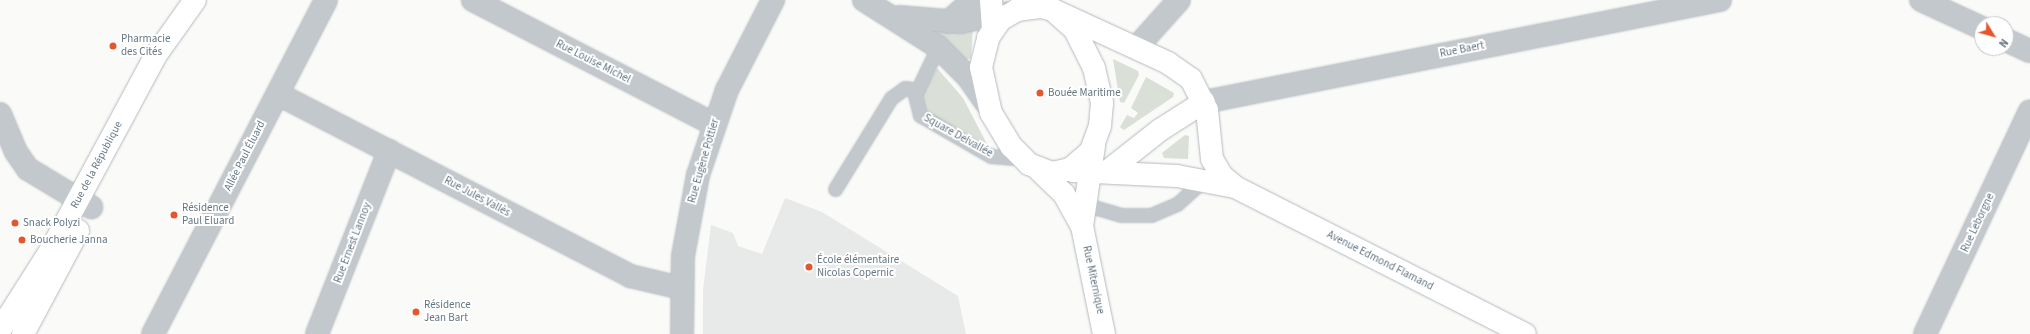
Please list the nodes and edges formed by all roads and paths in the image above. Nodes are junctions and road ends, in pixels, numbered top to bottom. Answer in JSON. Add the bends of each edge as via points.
{"nodes":[{"id":1,"x":194,"y":0,"type":"edge"},
{"id":2,"x":199,"y":0,"type":"edge"},
{"id":3,"x":326,"y":0,"type":"edge"},
{"id":4,"x":473,"y":0,"type":"edge"},
{"id":5,"x":773,"y":0,"type":"edge"},
{"id":6,"x":973,"y":0,"type":"edge"},
{"id":7,"x":1179,"y":0,"type":"edge"},
{"id":8,"x":1720,"y":0,"type":"edge"},
{"id":9,"x":1921,"y":0,"type":"edge"},
{"id":10,"x":870,"y":2,"type":"edge"},
{"id":11,"x":1046,"y":6,"type":"edge"},
{"id":12,"x":997,"y":14,"type":"edge"},
{"id":13,"x":892,"y":15,"type":"junction"},
{"id":14,"x":948,"y":22,"type":"junction"},
{"id":15,"x":1974,"y":24,"type":"edge"},
{"id":16,"x":2014,"y":44,"type":"edge"},
{"id":17,"x":938,"y":47,"type":"junction"},
{"id":18,"x":1136,"y":48,"type":"junction"},
{"id":19,"x":2030,"y":51,"type":"edge"},
{"id":20,"x":917,"y":90,"type":"junction"},
{"id":21,"x":278,"y":94,"type":"junction"},
{"id":22,"x":1204,"y":102,"type":"junction"},
{"id":23,"x":987,"y":104,"type":"junction"},
{"id":24,"x":2030,"y":111,"type":"edge"},
{"id":25,"x":0,"y":114,"type":"edge"},
{"id":26,"x":713,"y":124,"type":"junction"},
{"id":27,"x":1094,"y":145,"type":"junction"},
{"id":28,"x":389,"y":151,"type":"junction"},
{"id":29,"x":1030,"y":163,"type":"junction"},
{"id":30,"x":1064,"y":171,"type":"junction"},
{"id":31,"x":1098,"y":171,"type":"junction"},
{"id":32,"x":1209,"y":173,"type":"junction"},
{"id":33,"x":835,"y":189,"type":"dead end"},
{"id":34,"x":1076,"y":202,"type":"junction"},
{"id":35,"x":85,"y":203,"type":"junction"},
{"id":36,"x":1082,"y":226,"type":"joint"},
{"id":37,"x":681,"y":288,"type":"junction"},
{"id":38,"x":15,"y":306,"type":"junction"},
{"id":39,"x":0,"y":330,"type":"edge"},
{"id":40,"x":2,"y":334,"type":"edge"},
{"id":41,"x":23,"y":334,"type":"edge"},
{"id":42,"x":153,"y":334,"type":"edge"},
{"id":43,"x":317,"y":334,"type":"edge"},
{"id":44,"x":682,"y":334,"type":"edge"},
{"id":45,"x":1104,"y":334,"type":"edge"},
{"id":46,"x":1525,"y":334,"type":"edge"},
{"id":47,"x":1925,"y":334,"type":"edge"}],
"edges":[{"from":1,"to":35,"type":"street","name":"Rue de la République","via":[[156,55]]},
{"from":2,"to":35,"type":"street","name":"Rue de la République"},
{"from":3,"to":21,"type":"street","name":"Allée Paul Éluard"},
{"from":4,"to":26,"type":"street","name":"Rue Louise Michel"},
{"from":5,"to":26,"type":"street","name":"Rue Eugène Pottier","via":[[744,53]]},
{"from":6,"to":14,"type":"street"},
{"from":7,"to":18,"type":"street"},
{"from":8,"to":22,"type":"street","name":"Rue Baert"},
{"from":9,"to":15,"type":"street"},
{"from":10,"to":13,"type":"street"},
{"from":11,"to":12,"type":"street"},
{"from":11,"to":18,"type":"street"},
{"from":11,"to":27,"type":"street","via":[[1075,30],[1094,68],[1102,111]]},
{"from":12,"to":14,"type":"street"},
{"from":12,"to":23,"type":"street","name":"Square Delvallée","via":[[985,44],[981,68]]},
{"from":13,"to":14,"type":"street"},
{"from":13,"to":17,"type":"street","name":"Square Delvallée"},
{"from":16,"to":19,"type":"street"},
{"from":17,"to":20,"type":"lane","name":"Square Delvallée"},
{"from":17,"to":23,"type":"street","name":"Square Delvallée","via":[[968,77]]},
{"from":18,"to":22,"type":"street","via":[[1185,74]]},
{"from":20,"to":29,"type":"lane","name":"Square Delvallée","via":[[916,108],[927,122],[992,156]]},
{"from":20,"to":33,"type":"lane","via":[[906,88],[891,98]]},
{"from":21,"to":28,"type":"street","name":"Rue Jules Vallès"},
{"from":21,"to":42,"type":"street","name":"Allée Paul Éluard"},
{"from":22,"to":31,"type":"street"},
{"from":22,"to":32,"type":"street"},
{"from":23,"to":29,"type":"street","name":"Square Delvallée","via":[[1005,138]]},
{"from":24,"to":47,"type":"street","name":"Rue Leborgne"},
{"from":25,"to":35,"type":"street","via":[[24,164]]},
{"from":26,"to":37,"type":"street","name":"Rue Eugène Pottier","via":[[689,214]]},
{"from":27,"to":30,"type":"street","via":[[1082,161]]},
{"from":27,"to":31,"type":"street"},
{"from":28,"to":37,"type":"street","name":"Rue Jules Vallès","via":[[630,276],[648,283]]},
{"from":28,"to":43,"type":"street","name":"Rue Ernest Lannoy"},
{"from":29,"to":30,"type":"street","name":"Square Delvallée","via":[[1052,173]]},
{"from":29,"to":34,"type":"street","name":"Square Delvallée"},
{"from":30,"to":31,"type":"street","name":"Square Delvallée"},
{"from":31,"to":32,"type":"street","name":"Square Delvallée"},
{"from":31,"to":34,"type":"street"},
{"from":32,"to":34,"type":"lane","name":"Square Delvallée","via":[[1170,208],[1143,216],[1114,214]]},
{"from":32,"to":46,"type":"street","name":"Avenue Edmond Flamand"},
{"from":34,"to":36,"type":"street","name":"Square Delvallée"},
{"from":35,"to":38,"type":"street","name":"Rue de la République"},
{"from":35,"to":41,"type":"street","name":"Rue de la République"},
{"from":36,"to":45,"type":"street","name":"Rue Miternique"},
{"from":37,"to":44,"type":"street","name":"Rue Eugène Pottier"},
{"from":38,"to":39,"type":"street","name":"Rue de la République"},
{"from":38,"to":40,"type":"lane"}]}
